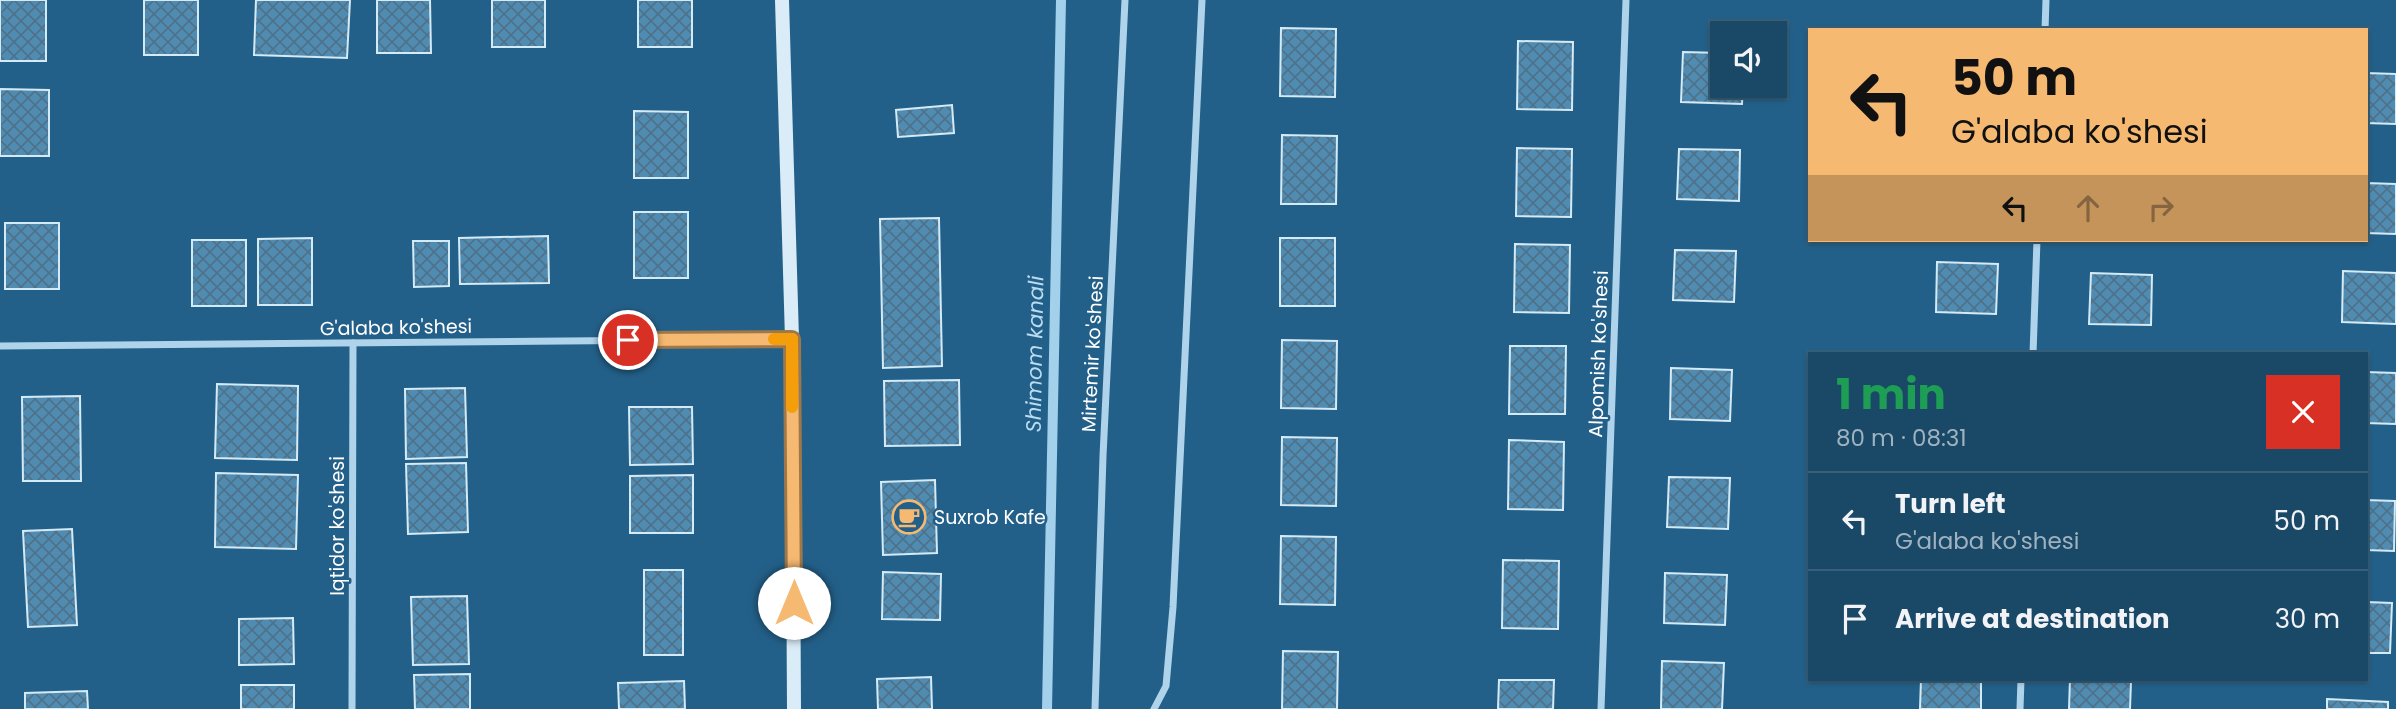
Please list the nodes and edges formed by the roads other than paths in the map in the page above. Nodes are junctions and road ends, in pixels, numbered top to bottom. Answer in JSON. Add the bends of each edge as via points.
{"nodes":[{"id":1,"x":782,"y":0,"type":"edge"},
{"id":2,"x":1125,"y":0,"type":"edge"},
{"id":3,"x":1202,"y":0,"type":"edge"},
{"id":4,"x":1626,"y":0,"type":"edge"},
{"id":5,"x":2046,"y":0,"type":"edge"},
{"id":6,"x":2045,"y":28,"type":"edge"},
{"id":7,"x":2037,"y":242,"type":"edge"},
{"id":8,"x":792,"y":339,"type":"junction"},
{"id":9,"x":354,"y":343,"type":"junction"},
{"id":10,"x":0,"y":346,"type":"edge"},
{"id":11,"x":2033,"y":352,"type":"edge"},
{"id":12,"x":2021,"y":681,"type":"edge"},
{"id":13,"x":352,"y":709,"type":"edge"},
{"id":14,"x":794,"y":709,"type":"edge"},
{"id":15,"x":1095,"y":709,"type":"edge"},
{"id":16,"x":1154,"y":709,"type":"edge"},
{"id":17,"x":1601,"y":709,"type":"edge"},
{"id":18,"x":2020,"y":709,"type":"edge"}],
"edges":[{"from":1,"to":8,"type":"main road"},
{"from":2,"to":15,"type":"street","name":"Mirtemir ko'shesi"},
{"from":3,"to":16,"type":"street","via":[[1173,607],[1166,686]]},
{"from":4,"to":17,"type":"street","name":"Alpomish ko'shesi"},
{"from":5,"to":6,"type":"street"},
{"from":7,"to":11,"type":"street"},
{"from":8,"to":9,"type":"street","name":"G'alaba ko'shesi"},
{"from":8,"to":14,"type":"main road"},
{"from":9,"to":10,"type":"street","name":"G'alaba ko'shesi"},
{"from":9,"to":13,"type":"street","name":"Iqtidor ko'shesi"},
{"from":12,"to":18,"type":"street"}]}
